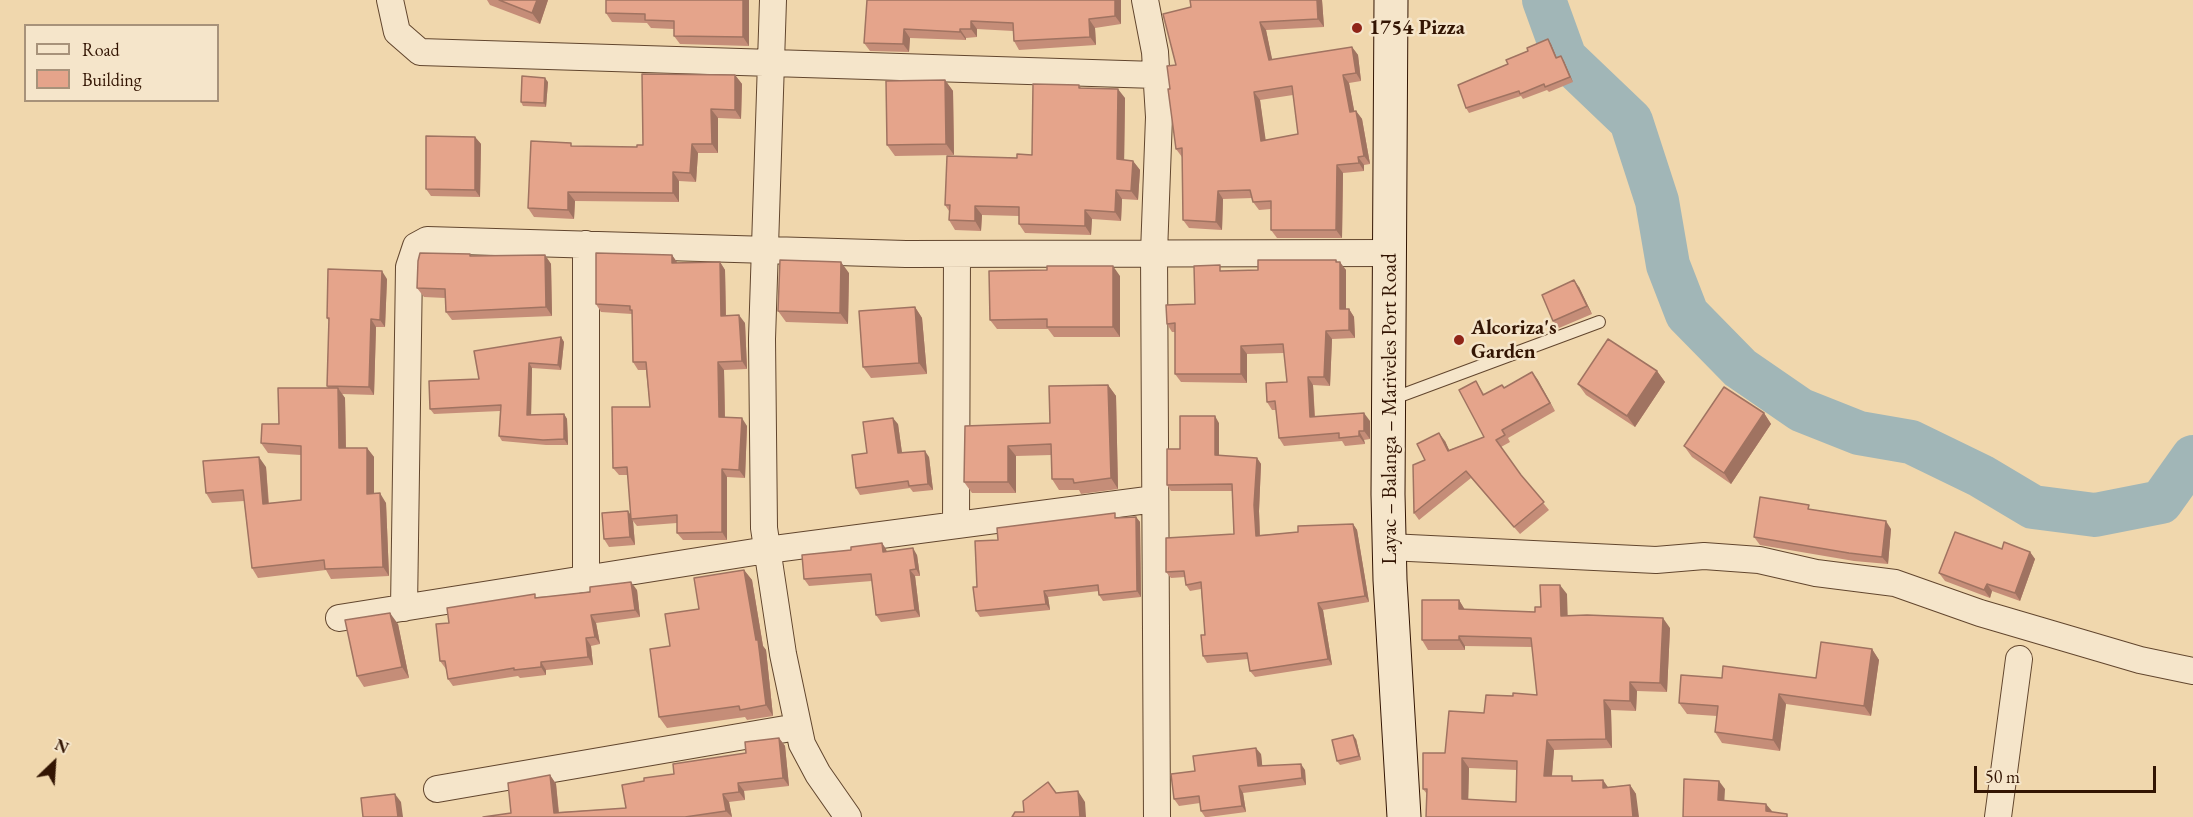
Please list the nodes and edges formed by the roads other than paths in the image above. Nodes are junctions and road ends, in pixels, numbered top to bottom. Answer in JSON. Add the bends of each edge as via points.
{"nodes":[{"id":1,"x":390,"y":0,"type":"edge"},
{"id":2,"x":773,"y":0,"type":"edge"},
{"id":3,"x":1146,"y":0,"type":"edge"},
{"id":4,"x":1391,"y":0,"type":"edge"},
{"id":5,"x":770,"y":64,"type":"junction"},
{"id":6,"x":1156,"y":75,"type":"junction"},
{"id":7,"x":586,"y":244,"type":"junction"},
{"id":8,"x":765,"y":250,"type":"junction"},
{"id":9,"x":1154,"y":253,"type":"junction"},
{"id":10,"x":1390,"y":253,"type":"junction"},
{"id":11,"x":957,"y":254,"type":"junction"},
{"id":12,"x":1599,"y":322,"type":"dead end"},
{"id":13,"x":1389,"y":401,"type":"junction"},
{"id":14,"x":1155,"y":499,"type":"junction"},
{"id":15,"x":956,"y":525,"type":"junction"},
{"id":16,"x":1389,"y":547,"type":"junction"},
{"id":17,"x":767,"y":550,"type":"junction"},
{"id":18,"x":586,"y":579,"type":"junction"},
{"id":19,"x":404,"y":608,"type":"junction"},
{"id":20,"x":339,"y":618,"type":"dead end"},
{"id":21,"x":2019,"y":658,"type":"dead end"},
{"id":22,"x":2193,"y":671,"type":"edge"},
{"id":23,"x":797,"y":727,"type":"junction"},
{"id":24,"x":437,"y":789,"type":"dead end"},
{"id":25,"x":848,"y":817,"type":"edge"},
{"id":26,"x":1157,"y":817,"type":"edge"},
{"id":27,"x":1404,"y":817,"type":"edge"},
{"id":28,"x":1998,"y":817,"type":"edge"}],
"edges":[{"from":1,"to":5,"type":"street","via":[[397,32],[420,52]]},
{"from":2,"to":5,"type":"street"},
{"from":3,"to":6,"type":"street"},
{"from":4,"to":10,"type":"main road","name":"Layac – Balanga – Mariveles Port Road"},
{"from":5,"to":6,"type":"street"},
{"from":5,"to":8,"type":"street"},
{"from":6,"to":9,"type":"street","via":[[1159,117]]},
{"from":7,"to":8,"type":"street"},
{"from":7,"to":18,"type":"street"},
{"from":7,"to":19,"type":"street","via":[[438,239],[421,243],[412,252]]},
{"from":8,"to":11,"type":"street"},
{"from":8,"to":17,"type":"street","via":[[762,351]]},
{"from":9,"to":10,"type":"street"},
{"from":9,"to":11,"type":"street"},
{"from":9,"to":14,"type":"street"},
{"from":10,"to":13,"type":"main road","name":"Layac – Balanga – Mariveles Port Road"},
{"from":11,"to":15,"type":"street"},
{"from":12,"to":13,"type":"lane"},
{"from":13,"to":16,"type":"main road","name":"Layac – Balanga – Mariveles Port Road"},
{"from":14,"to":15,"type":"street"},
{"from":14,"to":26,"type":"street"},
{"from":15,"to":17,"type":"street"},
{"from":16,"to":22,"type":"street","via":[[1656,560],[1704,556],[1759,560],[1816,573],[1895,583],[1980,613],[2140,660]]},
{"from":16,"to":27,"type":"main road","name":"Layac – Balanga – Mariveles Port Road"},
{"from":17,"to":18,"type":"street"},
{"from":17,"to":23,"type":"street"},
{"from":18,"to":19,"type":"street"},
{"from":19,"to":20,"type":"street"},
{"from":21,"to":28,"type":"street"},
{"from":23,"to":24,"type":"street"},
{"from":23,"to":25,"type":"street","via":[[818,774]]}]}
